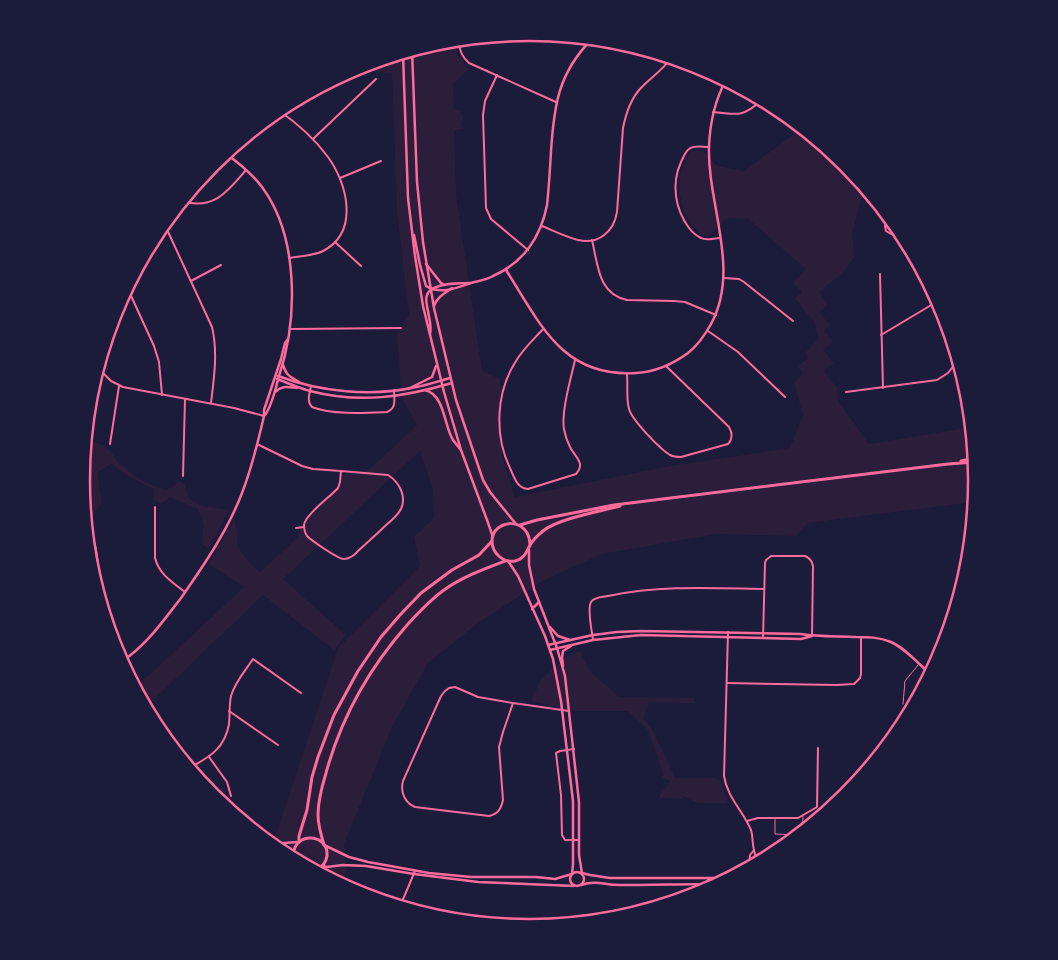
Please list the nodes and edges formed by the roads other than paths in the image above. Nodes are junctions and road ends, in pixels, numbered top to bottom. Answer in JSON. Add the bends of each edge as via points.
{"nodes":[{"id":1,"x":585,"y":45,"type":"edge"},
{"id":2,"x":459,"y":47,"type":"edge"},
{"id":3,"x":412,"y":57,"type":"edge"},
{"id":4,"x":403,"y":60,"type":"edge"},
{"id":5,"x":666,"y":64,"type":"edge"},
{"id":6,"x":497,"y":76,"type":"junction"},
{"id":7,"x":376,"y":79,"type":"dead end"},
{"id":8,"x":723,"y":86,"type":"edge"},
{"id":9,"x":556,"y":102,"type":"junction"},
{"id":10,"x":756,"y":105,"type":"edge"},
{"id":11,"x":714,"y":112,"type":"junction"},
{"id":12,"x":285,"y":115,"type":"edge"},
{"id":13,"x":313,"y":139,"type":"junction"},
{"id":14,"x":709,"y":147,"type":"junction"},
{"id":15,"x":231,"y":159,"type":"edge"},
{"id":16,"x":381,"y":161,"type":"dead end"},
{"id":17,"x":246,"y":170,"type":"junction"},
{"id":18,"x":340,"y":178,"type":"junction"},
{"id":19,"x":189,"y":203,"type":"edge"},
{"id":20,"x":411,"y":224,"type":"junction"},
{"id":21,"x":885,"y":224,"type":"edge"},
{"id":22,"x":542,"y":226,"type":"junction"},
{"id":23,"x":168,"y":231,"type":"edge"},
{"id":24,"x":892,"y":234,"type":"edge"},
{"id":25,"x":720,"y":238,"type":"junction"},
{"id":26,"x":592,"y":240,"type":"junction"},
{"id":27,"x":335,"y":242,"type":"junction"},
{"id":28,"x":528,"y":250,"type":"junction"},
{"id":29,"x":289,"y":258,"type":"junction"},
{"id":30,"x":426,"y":262,"type":"junction"},
{"id":31,"x":221,"y":265,"type":"dead end"},
{"id":32,"x":361,"y":266,"type":"dead end"},
{"id":33,"x":506,"y":270,"type":"junction"},
{"id":34,"x":880,"y":274,"type":"dead end"},
{"id":35,"x":724,"y":278,"type":"junction"},
{"id":36,"x":191,"y":281,"type":"junction"},
{"id":37,"x":472,"y":283,"type":"junction"},
{"id":38,"x":445,"y":285,"type":"junction"},
{"id":39,"x":452,"y":288,"type":"junction"},
{"id":40,"x":431,"y":289,"type":"junction"},
{"id":41,"x":131,"y":296,"type":"edge"},
{"id":42,"x":931,"y":305,"type":"edge"},
{"id":43,"x":434,"y":308,"type":"junction"},
{"id":44,"x":716,"y":315,"type":"junction"},
{"id":45,"x":793,"y":321,"type":"dead end"},
{"id":46,"x":290,"y":328,"type":"junction"},
{"id":47,"x":401,"y":328,"type":"dead end"},
{"id":48,"x":544,"y":329,"type":"junction"},
{"id":49,"x":708,"y":331,"type":"junction"},
{"id":50,"x":881,"y":335,"type":"junction"},
{"id":51,"x":429,"y":336,"type":"junction"},
{"id":52,"x":288,"y":339,"type":"junction"},
{"id":53,"x":575,"y":360,"type":"junction"},
{"id":54,"x":283,"y":365,"type":"junction"},
{"id":55,"x":436,"y":366,"type":"junction"},
{"id":56,"x":666,"y":366,"type":"junction"},
{"id":57,"x":953,"y":366,"type":"edge"},
{"id":58,"x":103,"y":374,"type":"edge"},
{"id":59,"x":627,"y":374,"type":"junction"},
{"id":60,"x":277,"y":378,"type":"junction"},
{"id":61,"x":450,"y":378,"type":"junction"},
{"id":62,"x":440,"y":381,"type":"junction"},
{"id":63,"x":452,"y":383,"type":"junction"},
{"id":64,"x":303,"y":384,"type":"junction"},
{"id":65,"x":311,"y":385,"type":"junction"},
{"id":66,"x":119,"y":386,"type":"junction"},
{"id":67,"x":442,"y":386,"type":"junction"},
{"id":68,"x":301,"y":388,"type":"junction"},
{"id":69,"x":883,"y":388,"type":"junction"},
{"id":70,"x":408,"y":389,"type":"junction"},
{"id":71,"x":394,"y":390,"type":"junction"},
{"id":72,"x":425,"y":390,"type":"junction"},
{"id":73,"x":310,"y":391,"type":"junction"},
{"id":74,"x":274,"y":392,"type":"junction"},
{"id":75,"x":846,"y":392,"type":"dead end"},
{"id":76,"x":162,"y":395,"type":"junction"},
{"id":77,"x":394,"y":396,"type":"junction"},
{"id":78,"x":785,"y":397,"type":"dead end"},
{"id":79,"x":184,"y":399,"type":"junction"},
{"id":80,"x":211,"y":403,"type":"junction"},
{"id":81,"x":264,"y":416,"type":"junction"},
{"id":82,"x":110,"y":444,"type":"dead end"},
{"id":83,"x":257,"y":444,"type":"junction"},
{"id":84,"x":461,"y":450,"type":"junction"},
{"id":85,"x":967,"y":461,"type":"edge"},
{"id":86,"x":341,"y":471,"type":"junction"},
{"id":87,"x":183,"y":476,"type":"dead end"},
{"id":88,"x":637,"y":502,"type":"junction"},
{"id":89,"x":155,"y":507,"type":"dead end"},
{"id":90,"x":518,"y":524,"type":"junction"},
{"id":91,"x":304,"y":526,"type":"junction"},
{"id":92,"x":296,"y":528,"type":"dead end"},
{"id":93,"x":492,"y":539,"type":"junction"},
{"id":94,"x":529,"y":547,"type":"junction"},
{"id":95,"x":507,"y":561,"type":"junction"},
{"id":96,"x":764,"y":589,"type":"junction"},
{"id":97,"x":184,"y":592,"type":"junction"},
{"id":98,"x":539,"y":602,"type":"junction"},
{"id":99,"x":532,"y":609,"type":"junction"},
{"id":100,"x":548,"y":624,"type":"junction"},
{"id":101,"x":728,"y":632,"type":"junction"},
{"id":102,"x":636,"y":633,"type":"junction"},
{"id":103,"x":764,"y":633,"type":"junction"},
{"id":104,"x":656,"y":634,"type":"junction"},
{"id":105,"x":593,"y":635,"type":"junction"},
{"id":106,"x":812,"y":636,"type":"junction"},
{"id":107,"x":728,"y":637,"type":"junction"},
{"id":108,"x":861,"y":637,"type":"junction"},
{"id":109,"x":764,"y":638,"type":"junction"},
{"id":110,"x":570,"y":640,"type":"junction"},
{"id":111,"x":593,"y":640,"type":"junction"},
{"id":112,"x":555,"y":644,"type":"junction"},
{"id":113,"x":574,"y":644,"type":"junction"},
{"id":114,"x":548,"y":645,"type":"junction"},
{"id":115,"x":557,"y":648,"type":"junction"},
{"id":116,"x":550,"y":650,"type":"junction"},
{"id":117,"x":128,"y":657,"type":"edge"},
{"id":118,"x":919,"y":664,"type":"junction"},
{"id":119,"x":925,"y":669,"type":"edge"},
{"id":120,"x":563,"y":670,"type":"junction"},
{"id":121,"x":727,"y":683,"type":"junction"},
{"id":122,"x":300,"y":693,"type":"dead end"},
{"id":123,"x":514,"y":703,"type":"junction"},
{"id":124,"x":903,"y":704,"type":"dead end"},
{"id":125,"x":562,"y":710,"type":"junction"},
{"id":126,"x":230,"y":711,"type":"junction"},
{"id":127,"x":569,"y":711,"type":"junction"},
{"id":128,"x":278,"y":745,"type":"dead end"},
{"id":129,"x":818,"y":748,"type":"dead end"},
{"id":130,"x":574,"y":749,"type":"junction"},
{"id":131,"x":567,"y":750,"type":"junction"},
{"id":132,"x":209,"y":757,"type":"junction"},
{"id":133,"x":195,"y":765,"type":"edge"},
{"id":134,"x":231,"y":796,"type":"dead end"},
{"id":135,"x":802,"y":816,"type":"junction"},
{"id":136,"x":775,"y":818,"type":"junction"},
{"id":137,"x":746,"y":822,"type":"junction"},
{"id":138,"x":802,"y":823,"type":"edge"},
{"id":139,"x":787,"y":835,"type":"edge"},
{"id":140,"x":573,"y":840,"type":"junction"},
{"id":141,"x":579,"y":840,"type":"junction"},
{"id":142,"x":298,"y":842,"type":"junction"},
{"id":143,"x":282,"y":843,"type":"edge"},
{"id":144,"x":324,"y":845,"type":"junction"},
{"id":145,"x":294,"y":850,"type":"edge"},
{"id":146,"x":754,"y":850,"type":"junction"},
{"id":147,"x":756,"y":855,"type":"edge"},
{"id":148,"x":750,"y":859,"type":"edge"},
{"id":149,"x":322,"y":866,"type":"joint"},
{"id":150,"x":414,"y":872,"type":"junction"},
{"id":151,"x":582,"y":873,"type":"junction"},
{"id":152,"x":572,"y":874,"type":"junction"},
{"id":153,"x":708,"y":877,"type":"junction"},
{"id":154,"x":715,"y":877,"type":"edge"},
{"id":155,"x":457,"y":878,"type":"junction"},
{"id":156,"x":708,"y":880,"type":"edge"},
{"id":157,"x":699,"y":884,"type":"edge"},
{"id":158,"x":581,"y":885,"type":"junction"},
{"id":159,"x":574,"y":886,"type":"junction"},
{"id":160,"x":402,"y":900,"type":"edge"}],
"edges":[{"from":1,"to":9,"type":"street","via":[[564,79]]},
{"from":2,"to":6,"type":"street","via":[[469,63]]},
{"from":3,"to":30,"type":"street","via":[[416,172]]},
{"from":4,"to":20,"type":"street"},
{"from":5,"to":26,"type":"street","via":[[628,106],[623,128],[616,216],[608,232]]},
{"from":6,"to":9,"type":"street"},
{"from":6,"to":28,"type":"street","via":[[485,101],[483,114],[486,208],[491,219]]},
{"from":7,"to":13,"type":"street"},
{"from":8,"to":11,"type":"street"},
{"from":9,"to":22,"type":"street","via":[[547,205]]},
{"from":10,"to":11,"type":"street","via":[[742,114]]},
{"from":11,"to":14,"type":"street"},
{"from":12,"to":13,"type":"street"},
{"from":13,"to":18,"type":"street"},
{"from":14,"to":25,"type":"street"},
{"from":14,"to":25,"type":"street","via":[[690,148],[682,159],[676,178],[676,199],[692,231],[707,239]]},
{"from":15,"to":17,"type":"street"},
{"from":16,"to":18,"type":"street"},
{"from":17,"to":19,"type":"street","via":[[222,196],[201,204]]},
{"from":17,"to":29,"type":"street","via":[[272,204]]},
{"from":18,"to":27,"type":"street","via":[[346,218],[343,231]]},
{"from":20,"to":40,"type":"street","via":[[426,286]]},
{"from":20,"to":51,"type":"street"},
{"from":21,"to":24,"type":"street","via":[[886,231]]},
{"from":22,"to":26,"type":"street","via":[[578,240]]},
{"from":22,"to":28,"type":"street"},
{"from":23,"to":36,"type":"street"},
{"from":25,"to":35,"type":"street"},
{"from":26,"to":44,"type":"street","via":[[601,279],[613,295],[627,300],[685,302]]},
{"from":27,"to":29,"type":"street","via":[[316,254]]},
{"from":27,"to":32,"type":"street"},
{"from":28,"to":33,"type":"street"},
{"from":29,"to":46,"type":"street","via":[[292,292]]},
{"from":30,"to":38,"type":"street"},
{"from":30,"to":40,"type":"street"},
{"from":31,"to":36,"type":"street"},
{"from":33,"to":37,"type":"street"},
{"from":33,"to":48,"type":"street"},
{"from":34,"to":50,"type":"street"},
{"from":35,"to":44,"type":"street"},
{"from":35,"to":45,"type":"street","via":[[744,282]]},
{"from":36,"to":80,"type":"street","via":[[215,338]]},
{"from":37,"to":38,"type":"street"},
{"from":37,"to":39,"type":"street"},
{"from":38,"to":40,"type":"street"},
{"from":39,"to":40,"type":"street"},
{"from":39,"to":43,"type":"street","via":[[436,301]]},
{"from":40,"to":43,"type":"street"},
{"from":40,"to":51,"type":"street","via":[[426,299],[431,328]]},
{"from":41,"to":76,"type":"street","via":[[156,351]]},
{"from":42,"to":50,"type":"street"},
{"from":43,"to":61,"type":"street"},
{"from":44,"to":49,"type":"street"},
{"from":46,"to":47,"type":"street"},
{"from":46,"to":52,"type":"street"},
{"from":48,"to":53,"type":"street"},
{"from":48,"to":53,"type":"street","via":[[516,360],[501,399],[503,450],[517,484],[523,489],[576,474],[580,469],[566,438],[563,422]]},
{"from":49,"to":56,"type":"street","via":[[692,350]]},
{"from":49,"to":78,"type":"street","via":[[738,352]]},
{"from":50,"to":69,"type":"street"},
{"from":51,"to":55,"type":"street"},
{"from":52,"to":54,"type":"street"},
{"from":52,"to":60,"type":"street"},
{"from":53,"to":59,"type":"street","via":[[604,372]]},
{"from":54,"to":60,"type":"street"},
{"from":54,"to":64,"type":"street","via":[[289,377]]},
{"from":55,"to":62,"type":"street"},
{"from":55,"to":70,"type":"street","via":[[432,377]]},
{"from":56,"to":59,"type":"street"},
{"from":56,"to":59,"type":"street","via":[[729,427],[732,437],[728,444],[681,457],[672,456],[631,416]]},
{"from":57,"to":69,"type":"street","via":[[937,380]]},
{"from":58,"to":66,"type":"street"},
{"from":60,"to":64,"type":"street"},
{"from":60,"to":68,"type":"street"},
{"from":60,"to":74,"type":"street"},
{"from":60,"to":81,"type":"street"},
{"from":61,"to":62,"type":"street"},
{"from":61,"to":63,"type":"street"},
{"from":62,"to":67,"type":"street"},
{"from":62,"to":70,"type":"street"},
{"from":63,"to":67,"type":"street"},
{"from":63,"to":90,"type":"street","via":[[483,480]]},
{"from":64,"to":65,"type":"street"},
{"from":65,"to":71,"type":"street","via":[[352,391]]},
{"from":65,"to":73,"type":"street"},
{"from":66,"to":76,"type":"street"},
{"from":66,"to":82,"type":"street"},
{"from":67,"to":72,"type":"street"},
{"from":67,"to":84,"type":"street"},
{"from":68,"to":73,"type":"street"},
{"from":68,"to":74,"type":"street","via":[[285,386]]},
{"from":69,"to":75,"type":"street"},
{"from":70,"to":71,"type":"street"},
{"from":71,"to":77,"type":"street"},
{"from":72,"to":77,"type":"street"},
{"from":72,"to":84,"type":"street","via":[[436,398],[452,439]]},
{"from":73,"to":77,"type":"street","via":[[351,398]]},
{"from":73,"to":77,"type":"street","via":[[310,404],[314,408],[339,412],[387,412],[394,405]]},
{"from":74,"to":81,"type":"street"},
{"from":76,"to":79,"type":"street"},
{"from":79,"to":80,"type":"street"},
{"from":79,"to":87,"type":"street"},
{"from":80,"to":81,"type":"street"},
{"from":81,"to":83,"type":"street"},
{"from":83,"to":86,"type":"street","via":[[302,466]]},
{"from":83,"to":97,"type":"street","via":[[250,472],[231,518]]},
{"from":84,"to":93,"type":"street"},
{"from":85,"to":88,"type":"main road"},
{"from":86,"to":91,"type":"street","via":[[338,488],[307,518]]},
{"from":86,"to":91,"type":"street","via":[[393,478],[403,496],[402,508],[354,555],[344,559],[308,537]]},
{"from":88,"to":90,"type":"main road"},
{"from":88,"to":94,"type":"main road","via":[[552,525]]},
{"from":89,"to":97,"type":"street","via":[[156,565]]},
{"from":90,"to":93,"type":"main road","via":[[499,527]]},
{"from":90,"to":94,"type":"main road","via":[[529,535]]},
{"from":91,"to":92,"type":"street"},
{"from":93,"to":95,"type":"main road","via":[[495,553]]},
{"from":93,"to":142,"type":"main road","via":[[479,555],[421,593],[364,661],[334,715],[318,757]]},
{"from":94,"to":95,"type":"main road","via":[[523,557]]},
{"from":94,"to":98,"type":"street","via":[[530,573]]},
{"from":95,"to":99,"type":"street","via":[[518,576]]},
{"from":95,"to":144,"type":"main road","via":[[470,575],[442,591],[403,629],[373,669],[333,748],[318,814]]},
{"from":96,"to":103,"type":"street"},
{"from":96,"to":105,"type":"street","via":[[656,588],[596,598],[590,609]]},
{"from":96,"to":106,"type":"street","via":[[765,563],[771,556],[805,556],[810,559],[813,566]]},
{"from":97,"to":117,"type":"street","via":[[150,637]]},
{"from":98,"to":99,"type":"street"},
{"from":98,"to":100,"type":"street"},
{"from":99,"to":114,"type":"street"},
{"from":100,"to":110,"type":"street","via":[[558,636]]},
{"from":100,"to":112,"type":"street"},
{"from":101,"to":103,"type":"street"},
{"from":101,"to":104,"type":"street"},
{"from":101,"to":107,"type":"street"},
{"from":102,"to":104,"type":"street"},
{"from":102,"to":105,"type":"street"},
{"from":102,"to":111,"type":"street"},
{"from":103,"to":106,"type":"street"},
{"from":103,"to":109,"type":"street"},
{"from":104,"to":107,"type":"street"},
{"from":105,"to":110,"type":"street"},
{"from":105,"to":111,"type":"street"},
{"from":106,"to":108,"type":"street"},
{"from":106,"to":109,"type":"street","via":[[801,639]]},
{"from":107,"to":109,"type":"street"},
{"from":107,"to":121,"type":"street"},
{"from":108,"to":118,"type":"street","via":[[890,641]]},
{"from":108,"to":121,"type":"street","via":[[861,674],[854,684]]},
{"from":110,"to":112,"type":"street"},
{"from":111,"to":113,"type":"street"},
{"from":112,"to":114,"type":"street"},
{"from":112,"to":115,"type":"street"},
{"from":113,"to":115,"type":"street"},
{"from":113,"to":120,"type":"street","via":[[564,652]]},
{"from":114,"to":116,"type":"street"},
{"from":115,"to":116,"type":"street"},
{"from":115,"to":120,"type":"street"},
{"from":116,"to":125,"type":"street"},
{"from":118,"to":119,"type":"street"},
{"from":118,"to":124,"type":"lane","via":[[904,681]]},
{"from":120,"to":127,"type":"street"},
{"from":121,"to":137,"type":"street","via":[[725,781]]},
{"from":122,"to":126,"type":"street","via":[[253,659],[234,687]]},
{"from":123,"to":123,"type":"street","via":[[500,742],[503,800],[496,814],[490,816],[415,807],[407,802],[403,782],[445,691],[457,688],[478,697]]},
{"from":123,"to":125,"type":"street"},
{"from":125,"to":127,"type":"street"},
{"from":125,"to":131,"type":"street"},
{"from":126,"to":128,"type":"street"},
{"from":126,"to":132,"type":"street","via":[[222,744]]},
{"from":127,"to":130,"type":"street"},
{"from":129,"to":135,"type":"street","via":[[817,807]]},
{"from":130,"to":131,"type":"street"},
{"from":130,"to":141,"type":"street"},
{"from":131,"to":140,"type":"street","via":[[573,801]]},
{"from":131,"to":140,"type":"street","via":[[556,753],[562,835],[565,840]]},
{"from":132,"to":133,"type":"street"},
{"from":132,"to":134,"type":"street","via":[[227,782]]},
{"from":135,"to":136,"type":"street"},
{"from":135,"to":138,"type":"lane"},
{"from":136,"to":137,"type":"street"},
{"from":136,"to":139,"type":"lane","via":[[775,834]]},
{"from":137,"to":146,"type":"street"},
{"from":140,"to":141,"type":"street"},
{"from":140,"to":152,"type":"street"},
{"from":141,"to":151,"type":"street"},
{"from":142,"to":143,"type":"street"},
{"from":142,"to":144,"type":"main road","via":[[313,838]]},
{"from":142,"to":145,"type":"main road"},
{"from":144,"to":149,"type":"main road","via":[[327,854]]},
{"from":144,"to":150,"type":"street","via":[[357,859]]},
{"from":146,"to":147,"type":"street"},
{"from":146,"to":148,"type":"street"},
{"from":149,"to":150,"type":"street","via":[[366,866]]},
{"from":150,"to":155,"type":"street"},
{"from":150,"to":160,"type":"street"},
{"from":151,"to":152,"type":"street"},
{"from":151,"to":153,"type":"street","via":[[610,878]]},
{"from":151,"to":158,"type":"street","via":[[585,880]]},
{"from":152,"to":155,"type":"street","via":[[555,879]]},
{"from":152,"to":159,"type":"street","via":[[570,880]]},
{"from":153,"to":154,"type":"street"},
{"from":153,"to":156,"type":"street"},
{"from":155,"to":159,"type":"street","via":[[493,883]]},
{"from":157,"to":158,"type":"street","via":[[617,886],[591,882]]},
{"from":158,"to":159,"type":"street"}]}
